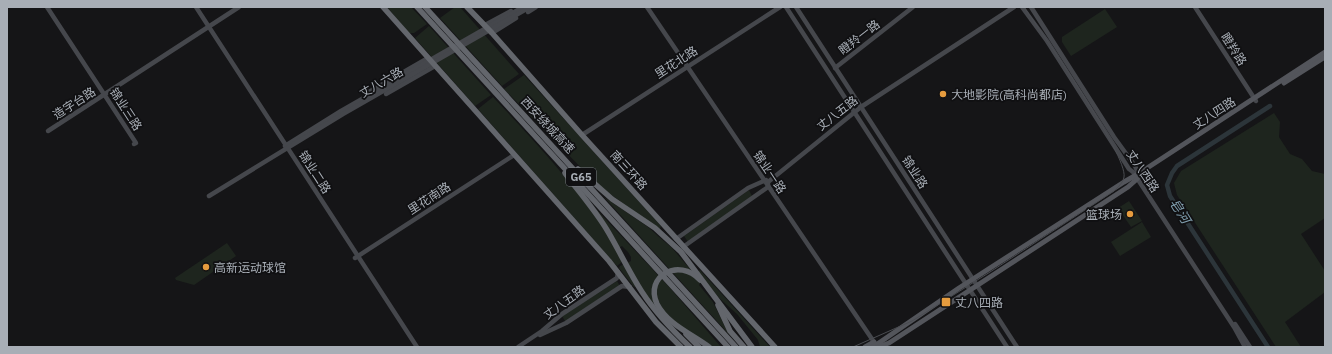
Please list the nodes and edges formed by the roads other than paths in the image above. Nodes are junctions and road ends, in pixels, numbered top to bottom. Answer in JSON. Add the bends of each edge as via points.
{"nodes":[{"id":1,"x":46,"y":7,"type":"edge"},
{"id":2,"x":196,"y":7,"type":"edge"},
{"id":3,"x":199,"y":7,"type":"edge"},
{"id":4,"x":235,"y":7,"type":"edge"},
{"id":5,"x":239,"y":7,"type":"edge"},
{"id":6,"x":383,"y":7,"type":"edge"},
{"id":7,"x":417,"y":7,"type":"edge"},
{"id":8,"x":425,"y":7,"type":"edge"},
{"id":9,"x":467,"y":7,"type":"edge"},
{"id":10,"x":518,"y":7,"type":"edge"},
{"id":11,"x":524,"y":7,"type":"edge"},
{"id":12,"x":530,"y":7,"type":"edge"},
{"id":13,"x":536,"y":7,"type":"edge"},
{"id":14,"x":647,"y":7,"type":"edge"},
{"id":15,"x":650,"y":7,"type":"edge"},
{"id":16,"x":780,"y":7,"type":"edge"},
{"id":17,"x":786,"y":7,"type":"edge"},
{"id":18,"x":796,"y":7,"type":"edge"},
{"id":19,"x":914,"y":7,"type":"edge"},
{"id":20,"x":1010,"y":7,"type":"edge"},
{"id":21,"x":1014,"y":7,"type":"edge"},
{"id":22,"x":1022,"y":7,"type":"edge"},
{"id":23,"x":1031,"y":7,"type":"edge"},
{"id":24,"x":1195,"y":7,"type":"edge"},
{"id":25,"x":1198,"y":7,"type":"edge"},
{"id":26,"x":209,"y":25,"type":"junction"},
{"id":27,"x":485,"y":25,"type":"junction"},
{"id":28,"x":492,"y":33,"type":"junction"},
{"id":29,"x":1325,"y":52,"type":"edge"},
{"id":30,"x":1325,"y":57,"type":"edge"},
{"id":31,"x":428,"y":58,"type":"junction"},
{"id":32,"x":435,"y":66,"type":"junction"},
{"id":33,"x":689,"y":66,"type":"junction"},
{"id":34,"x":836,"y":68,"type":"junction"},
{"id":35,"x":103,"y":95,"type":"junction"},
{"id":36,"x":1256,"y":99,"type":"junction"},
{"id":37,"x":359,"y":104,"type":"junction"},
{"id":38,"x":860,"y":106,"type":"junction"},
{"id":39,"x":854,"y":111,"type":"junction"},
{"id":40,"x":342,"y":113,"type":"junction"},
{"id":41,"x":582,"y":135,"type":"junction"},
{"id":42,"x":288,"y":146,"type":"junction"},
{"id":43,"x":556,"y":149,"type":"junction"},
{"id":44,"x":550,"y":154,"type":"junction"},
{"id":45,"x":514,"y":155,"type":"junction"},
{"id":46,"x":1138,"y":177,"type":"junction"},
{"id":47,"x":767,"y":182,"type":"junction"},
{"id":48,"x":748,"y":188,"type":"junction"},
{"id":49,"x":209,"y":196,"type":"dead end"},
{"id":50,"x":754,"y":197,"type":"junction"},
{"id":51,"x":676,"y":239,"type":"junction"},
{"id":52,"x":684,"y":247,"type":"junction"},
{"id":53,"x":358,"y":256,"type":"junction"},
{"id":54,"x":618,"y":272,"type":"junction"},
{"id":55,"x":700,"y":279,"type":"junction"},
{"id":56,"x":973,"y":280,"type":"junction"},
{"id":57,"x":967,"y":284,"type":"junction"},
{"id":58,"x":977,"y":286,"type":"junction"},
{"id":59,"x":630,"y":287,"type":"junction"},
{"id":60,"x":970,"y":290,"type":"junction"},
{"id":61,"x":671,"y":323,"type":"junction"},
{"id":62,"x":877,"y":345,"type":"edge"},
{"id":63,"x":417,"y":347,"type":"edge"},
{"id":64,"x":420,"y":347,"type":"edge"},
{"id":65,"x":518,"y":347,"type":"edge"},
{"id":66,"x":522,"y":347,"type":"edge"},
{"id":67,"x":681,"y":347,"type":"edge"},
{"id":68,"x":690,"y":347,"type":"edge"},
{"id":69,"x":699,"y":347,"type":"edge"},
{"id":70,"x":710,"y":347,"type":"edge"},
{"id":71,"x":728,"y":347,"type":"edge"},
{"id":72,"x":736,"y":347,"type":"edge"},
{"id":73,"x":744,"y":347,"type":"edge"},
{"id":74,"x":752,"y":347,"type":"edge"},
{"id":75,"x":775,"y":347,"type":"edge"},
{"id":76,"x":865,"y":347,"type":"edge"},
{"id":77,"x":1007,"y":347,"type":"edge"},
{"id":78,"x":1017,"y":347,"type":"edge"},
{"id":79,"x":1245,"y":347,"type":"edge"},
{"id":80,"x":1250,"y":347,"type":"edge"}],
"edges":[{"from":1,"to":35,"type":"main road","name":"锦业三路"},
{"from":2,"to":26,"type":"main road","name":"锦业二路"},
{"from":3,"to":26,"type":"main road","name":"锦业二路"},
{"from":4,"to":26,"type":"main road","name":"造字台路"},
{"from":5,"to":26,"type":"main road","name":"造字台路"},
{"from":6,"to":31,"type":"highway"},
{"from":7,"to":44,"type":"highway","name":"西安绕城高速","number":"G65"},
{"from":8,"to":43,"type":"highway","name":"西安绕城高速","number":"G65"},
{"from":9,"to":27,"type":"highway","name":"南三环路"},
{"from":10,"to":27,"type":"main road"},
{"from":11,"to":37,"type":"main road","name":"丈八六路"},
{"from":12,"to":37,"type":"main road","name":"丈八六路"},
{"from":13,"to":28,"type":"main road"},
{"from":14,"to":33,"type":"main road","name":"锦业一路"},
{"from":15,"to":33,"type":"main road","name":"锦业一路"},
{"from":16,"to":33,"type":"main road","name":"里花北路"},
{"from":17,"to":39,"type":"main road","name":"锦业路"},
{"from":18,"to":34,"type":"main road","name":"锦业路"},
{"from":19,"to":34,"type":"main road","name":"瞪羚一路"},
{"from":20,"to":38,"type":"main road","name":"丈八五路"},
{"from":21,"to":38,"type":"main road","name":"丈八五路"},
{"from":22,"to":46,"type":"main road","name":"丈八西路","via":[[1047,41],[1129,170]]},
{"from":23,"to":46,"type":"main road","name":"丈八西路","via":[[1135,166]]},
{"from":24,"to":36,"type":"main road","name":"瞪羚路"},
{"from":25,"to":36,"type":"main road","name":"瞪羚路"},
{"from":26,"to":35,"type":"main road","name":"造字台路"},
{"from":26,"to":42,"type":"main road","name":"锦业二路"},
{"from":27,"to":28,"type":"highway","name":"南三环路"},
{"from":28,"to":41,"type":"highway","name":"南三环路"},
{"from":29,"to":36,"type":"main road","name":"丈八四路"},
{"from":30,"to":36,"type":"main road","name":"丈八四路"},
{"from":31,"to":32,"type":"highway"},
{"from":31,"to":40,"type":"main road","via":[[346,106]]},
{"from":32,"to":40,"type":"main road","via":[[358,109]]},
{"from":32,"to":45,"type":"highway"},
{"from":33,"to":41,"type":"main road","name":"里花北路"},
{"from":33,"to":47,"type":"main road","name":"锦业一路"},
{"from":34,"to":38,"type":"main road","name":"锦业路"},
{"from":35,"to":35,"type":"main road","name":"锦业三路","via":[[134,144],[136,143]]},
{"from":35,"to":35,"type":"main road","name":"造字台路","via":[[47,129],[48,131]]},
{"from":36,"to":46,"type":"main road","name":"丈八四路"},
{"from":37,"to":40,"type":"main road","name":"丈八六路"},
{"from":38,"to":39,"type":"main road","name":"丈八五路"},
{"from":38,"to":56,"type":"main road","name":"锦业路"},
{"from":39,"to":47,"type":"main road","name":"丈八五路"},
{"from":39,"to":57,"type":"main road","name":"锦业路"},
{"from":40,"to":42,"type":"main road","name":"丈八六路"},
{"from":41,"to":51,"type":"highway","name":"南三环路"},
{"from":42,"to":49,"type":"main road","name":"丈八六路"},
{"from":42,"to":53,"type":"main road","name":"锦业二路"},
{"from":43,"to":55,"type":"highway","via":[[612,199],[655,228],[681,252]]},
{"from":43,"to":72,"type":"highway","name":"西安绕城高速","number":"G65"},
{"from":44,"to":61,"type":"highway","via":[[598,215],[648,301]]},
{"from":44,"to":71,"type":"highway","name":"西安绕城高速","number":"G65"},
{"from":45,"to":53,"type":"main road","name":"里花南路"},
{"from":45,"to":54,"type":"highway"},
{"from":46,"to":56,"type":"main road","name":"丈八四路","via":[[1124,182]]},
{"from":46,"to":58,"type":"main road","name":"丈八四路","via":[[1128,187]]},
{"from":46,"to":79,"type":"main road","name":"丈八西路"},
{"from":46,"to":80,"type":"main road","name":"丈八西路"},
{"from":47,"to":48,"type":"main road","name":"丈八五路"},
{"from":47,"to":50,"type":"main road","name":"丈八五路"},
{"from":47,"to":62,"type":"main road","name":"锦业一路"},
{"from":48,"to":50,"type":"main road"},
{"from":48,"to":51,"type":"main road","name":"丈八五路"},
{"from":50,"to":52,"type":"main road","name":"丈八五路"},
{"from":51,"to":52,"type":"highway","name":"南三环路"},
{"from":52,"to":75,"type":"highway","name":"南三环路"},
{"from":53,"to":63,"type":"main road","name":"锦业二路"},
{"from":53,"to":64,"type":"main road","name":"锦业二路"},
{"from":54,"to":59,"type":"highway"},
{"from":54,"to":65,"type":"main road","name":"丈八五路","via":[[617,278]]},
{"from":55,"to":61,"type":"highway","via":[[689,271],[678,268],[664,274],[657,281],[655,297]]},
{"from":55,"to":73,"type":"highway","via":[[730,331]]},
{"from":55,"to":74,"type":"highway"},
{"from":56,"to":57,"type":"main road","name":"丈八四路"},
{"from":56,"to":58,"type":"main road","name":"锦业路"},
{"from":57,"to":60,"type":"main road","name":"锦业路"},
{"from":57,"to":62,"type":"main road","name":"丈八四路"},
{"from":58,"to":60,"type":"main road","name":"丈八四路"},
{"from":58,"to":78,"type":"main road","name":"锦业路"},
{"from":59,"to":66,"type":"main road","name":"丈八五路","via":[[622,286],[566,323]]},
{"from":59,"to":67,"type":"highway","via":[[656,322]]},
{"from":60,"to":62,"type":"main road","name":"丈八四路","via":[[889,343]]},
{"from":60,"to":77,"type":"main road","name":"锦业路"},
{"from":61,"to":68,"type":"highway"},
{"from":61,"to":69,"type":"highway"},
{"from":61,"to":70,"type":"highway"},
{"from":62,"to":76,"type":"main road"}]}
